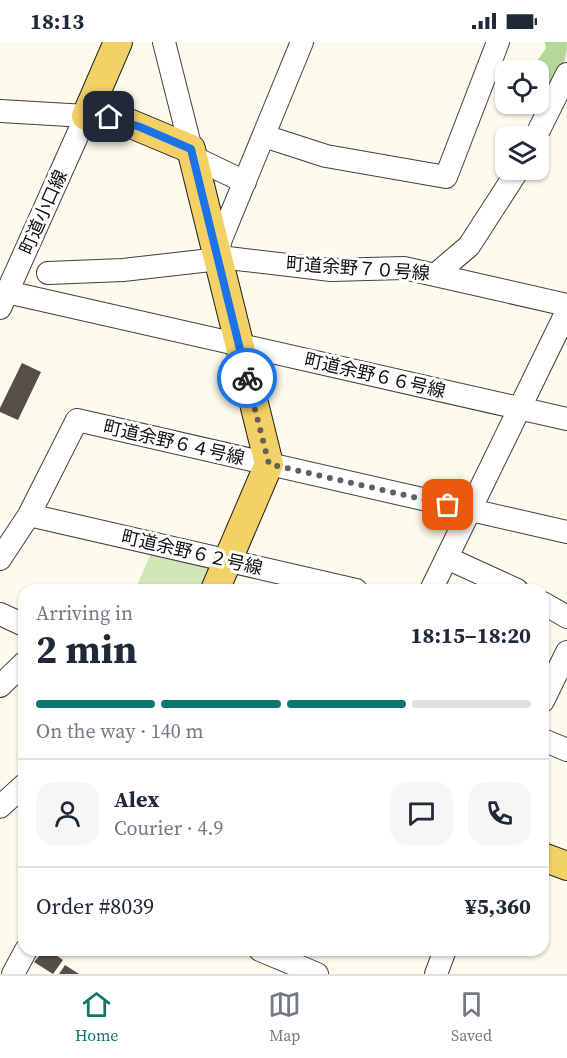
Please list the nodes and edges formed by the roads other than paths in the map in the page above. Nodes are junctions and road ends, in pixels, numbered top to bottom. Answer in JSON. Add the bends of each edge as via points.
{"nodes":[{"id":1,"x":118,"y":42,"type":"edge"},
{"id":2,"x":164,"y":42,"type":"edge"},
{"id":3,"x":302,"y":42,"type":"edge"},
{"id":4,"x":498,"y":42,"type":"edge"},
{"id":5,"x":567,"y":74,"type":"edge"},
{"id":6,"x":561,"y":100,"type":"edge"},
{"id":7,"x":0,"y":111,"type":"edge"},
{"id":8,"x":86,"y":116,"type":"junction"},
{"id":9,"x":543,"y":126,"type":"edge"},
{"id":10,"x":264,"y":136,"type":"junction"},
{"id":11,"x":192,"y":153,"type":"junction"},
{"id":12,"x":512,"y":180,"type":"edge"},
{"id":13,"x":245,"y":182,"type":"junction"},
{"id":14,"x":217,"y":258,"type":"junction"},
{"id":15,"x":48,"y":273,"type":"dead end"},
{"id":16,"x":435,"y":275,"type":"junction"},
{"id":17,"x":4,"y":300,"type":"edge"},
{"id":18,"x":567,"y":305,"type":"edge"},
{"id":19,"x":567,"y":311,"type":"edge"},
{"id":20,"x":238,"y":344,"type":"junction"},
{"id":21,"x":519,"y":408,"type":"junction"},
{"id":22,"x":567,"y":419,"type":"edge"},
{"id":23,"x":269,"y":464,"type":"junction"},
{"id":24,"x":470,"y":510,"type":"junction"},
{"id":25,"x":29,"y":515,"type":"junction"},
{"id":26,"x":567,"y":532,"type":"edge"},
{"id":27,"x":447,"y":558,"type":"junction"},
{"id":28,"x":0,"y":559,"type":"edge"},
{"id":29,"x":228,"y":560,"type":"junction"},
{"id":30,"x":218,"y":584,"type":"edge"},
{"id":31,"x":313,"y":584,"type":"edge"},
{"id":32,"x":434,"y":584,"type":"edge"},
{"id":33,"x":504,"y":584,"type":"edge"},
{"id":34,"x":549,"y":606,"type":"edge"},
{"id":35,"x":0,"y":614,"type":"edge"},
{"id":36,"x":567,"y":617,"type":"edge"},
{"id":37,"x":18,"y":622,"type":"edge"},
{"id":38,"x":567,"y":652,"type":"edge"},
{"id":39,"x":18,"y":669,"type":"edge"},
{"id":40,"x":0,"y":686,"type":"edge"},
{"id":41,"x":549,"y":689,"type":"edge"},
{"id":42,"x":549,"y":742,"type":"edge"},
{"id":43,"x":567,"y":750,"type":"edge"},
{"id":44,"x":18,"y":790,"type":"edge"},
{"id":45,"x":0,"y":807,"type":"edge"},
{"id":46,"x":549,"y":859,"type":"edge"},
{"id":47,"x":567,"y":866,"type":"edge"},
{"id":48,"x":23,"y":956,"type":"edge"},
{"id":49,"x":274,"y":956,"type":"edge"},
{"id":50,"x":443,"y":956,"type":"edge"},
{"id":51,"x":13,"y":974,"type":"edge"},
{"id":52,"x":317,"y":974,"type":"edge"},
{"id":53,"x":436,"y":974,"type":"edge"}],
"edges":[{"from":1,"to":8,"type":"main road"},
{"from":2,"to":11,"type":"street"},
{"from":3,"to":10,"type":"street"},
{"from":4,"to":10,"type":"street","via":[[446,177],[326,156]]},
{"from":5,"to":6,"type":"street"},
{"from":6,"to":9,"type":"street"},
{"from":7,"to":8,"type":"street"},
{"from":8,"to":11,"type":"main road","via":[[124,121]]},
{"from":8,"to":17,"type":"street","name":"町道小口線"},
{"from":10,"to":13,"type":"street"},
{"from":11,"to":13,"type":"street"},
{"from":11,"to":14,"type":"main road"},
{"from":12,"to":16,"type":"street","name":"町道余野７０号線","via":[[469,246]]},
{"from":13,"to":14,"type":"street","via":[[220,239]]},
{"from":14,"to":15,"type":"street","name":"町道余野７０号線","via":[[210,262],[123,270]]},
{"from":14,"to":16,"type":"street","name":"町道余野７０号線","via":[[330,270],[404,268]]},
{"from":14,"to":20,"type":"main road"},
{"from":16,"to":18,"type":"street"},
{"from":17,"to":20,"type":"street","name":"町道余野６６号線"},
{"from":19,"to":21,"type":"street"},
{"from":20,"to":21,"type":"street","name":"町道余野６６号線"},
{"from":20,"to":23,"type":"main road"},
{"from":21,"to":22,"type":"street","name":"町道余野６６号線"},
{"from":21,"to":24,"type":"street"},
{"from":23,"to":24,"type":"street","name":"町道余野６４号線"},
{"from":23,"to":25,"type":"street","name":"町道余野６４号線","via":[[77,420]]},
{"from":23,"to":29,"type":"main road"},
{"from":24,"to":26,"type":"street","name":"町道余野６４号線"},
{"from":24,"to":27,"type":"street"},
{"from":25,"to":28,"type":"street","name":"町道余野６４号線"},
{"from":25,"to":29,"type":"street","name":"町道余野６２号線"},
{"from":27,"to":32,"type":"street"},
{"from":27,"to":33,"type":"street"},
{"from":29,"to":30,"type":"main road"},
{"from":29,"to":31,"type":"street","name":"町道余野６２号線"},
{"from":34,"to":36,"type":"street"},
{"from":35,"to":37,"type":"street"},
{"from":38,"to":41,"type":"street"},
{"from":39,"to":40,"type":"street"},
{"from":42,"to":43,"type":"street"},
{"from":44,"to":45,"type":"street"},
{"from":46,"to":47,"type":"main road"},
{"from":48,"to":51,"type":"street"},
{"from":49,"to":52,"type":"street"},
{"from":50,"to":53,"type":"street"}]}
